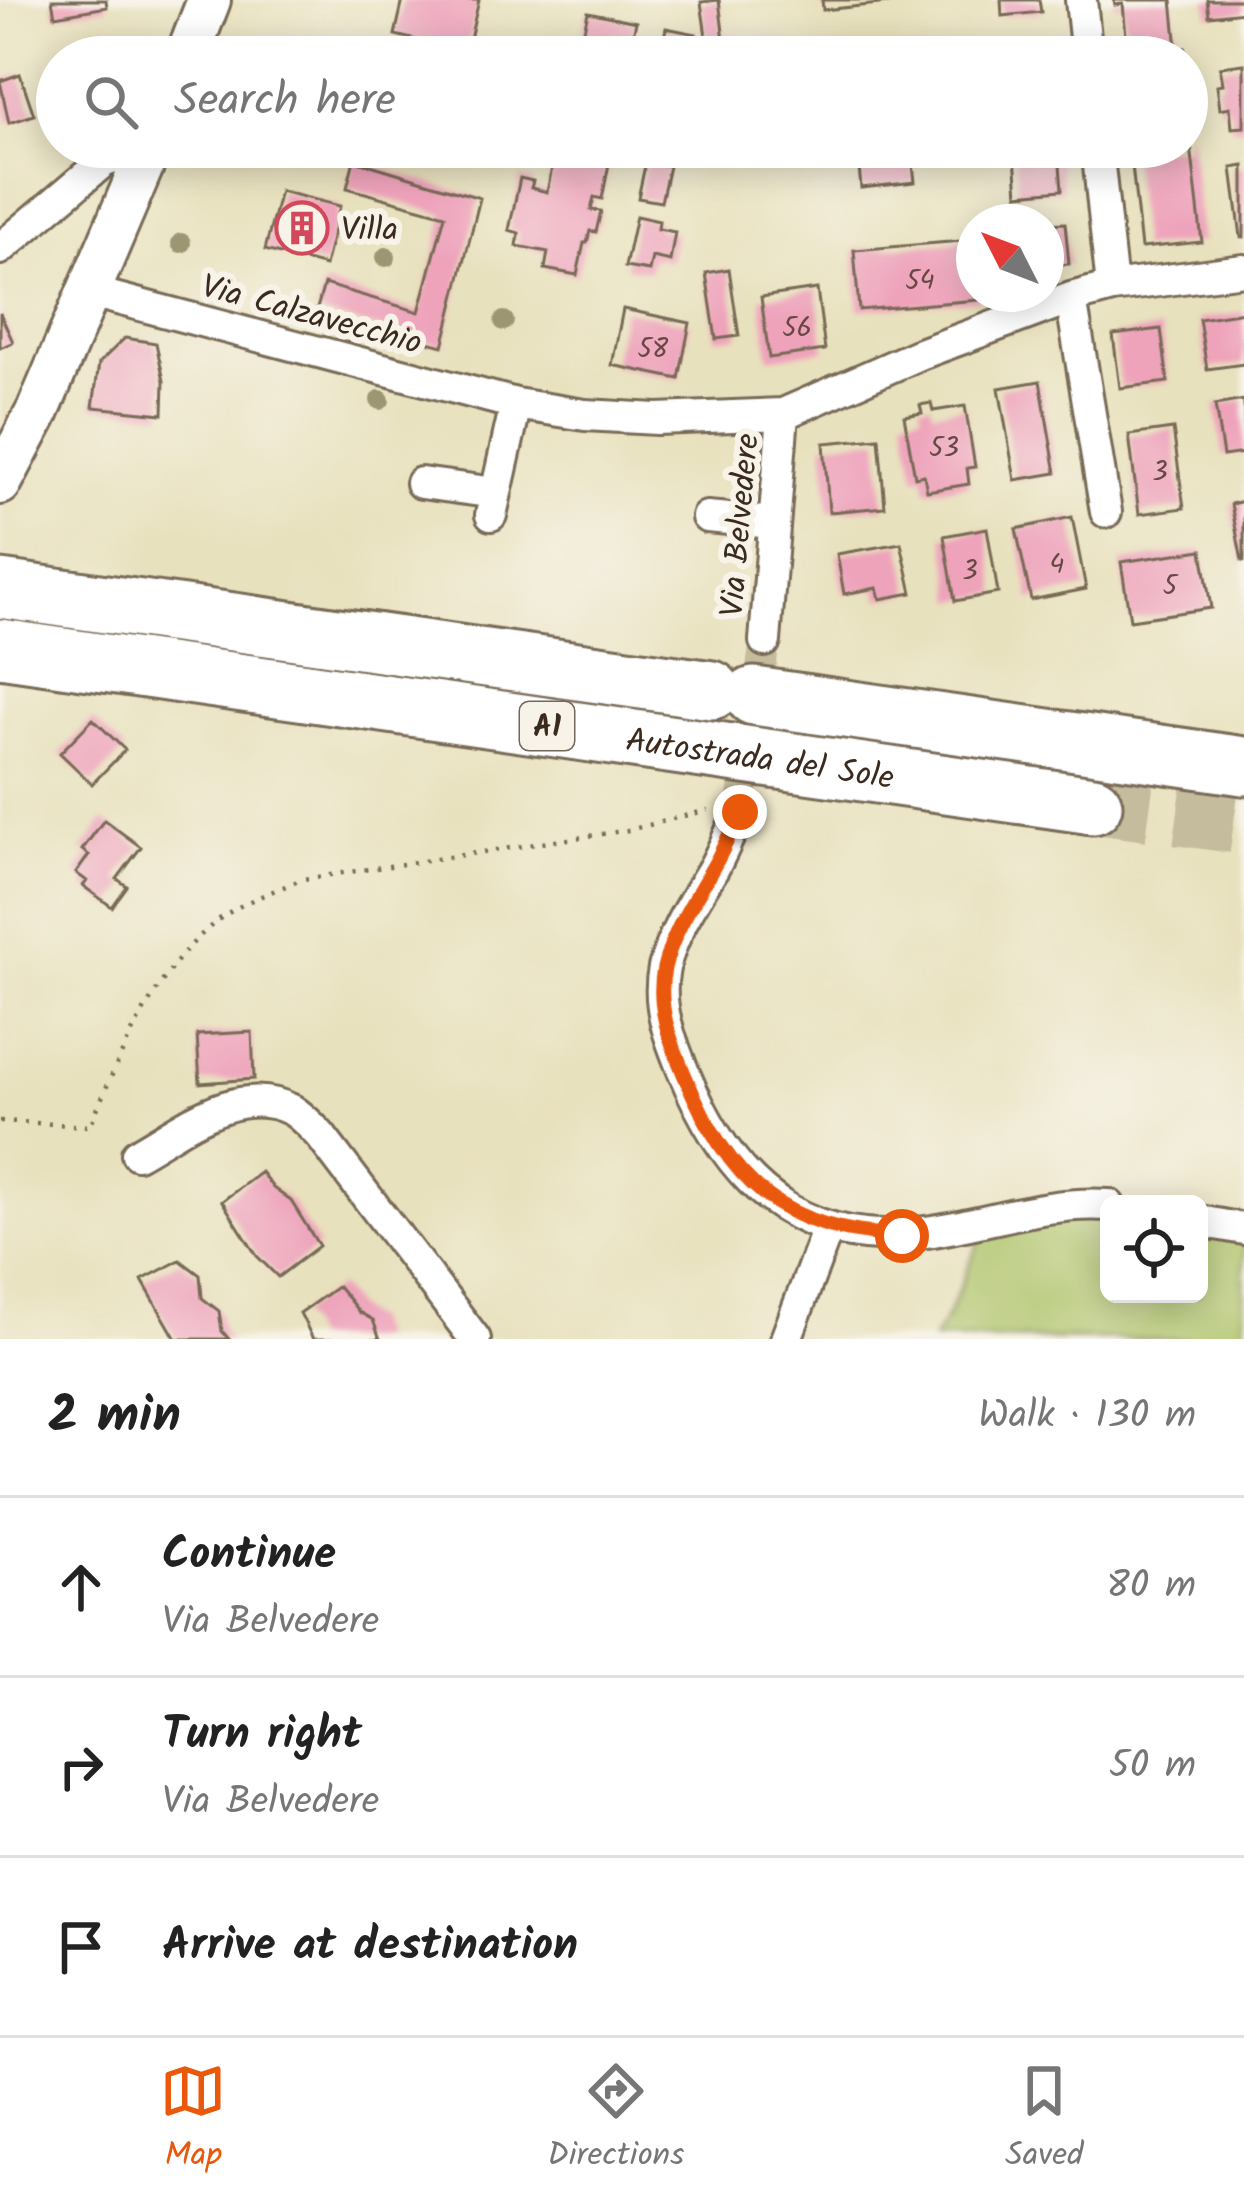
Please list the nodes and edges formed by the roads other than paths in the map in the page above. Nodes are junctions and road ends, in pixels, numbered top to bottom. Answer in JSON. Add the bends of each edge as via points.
{"nodes":[{"id":1,"x":209,"y":0,"type":"edge"},
{"id":2,"x":1082,"y":0,"type":"edge"},
{"id":3,"x":195,"y":36,"type":"edge"},
{"id":4,"x":1086,"y":36,"type":"edge"},
{"id":5,"x":95,"y":168,"type":"edge"},
{"id":6,"x":141,"y":168,"type":"edge"},
{"id":7,"x":1099,"y":168,"type":"edge"},
{"id":8,"x":0,"y":248,"type":"edge"},
{"id":9,"x":1244,"y":270,"type":"edge"},
{"id":10,"x":1112,"y":287,"type":"junction"},
{"id":11,"x":91,"y":292,"type":"junction"},
{"id":12,"x":1071,"y":298,"type":"junction"},
{"id":13,"x":516,"y":404,"type":"junction"},
{"id":14,"x":783,"y":414,"type":"junction"},
{"id":15,"x":0,"y":483,"type":"edge"},
{"id":16,"x":422,"y":483,"type":"dead end"},
{"id":17,"x":1106,"y":512,"type":"dead end"},
{"id":18,"x":707,"y":517,"type":"dead end"},
{"id":19,"x":774,"y":523,"type":"junction"},
{"id":20,"x":0,"y":589,"type":"edge"},
{"id":21,"x":765,"y":641,"type":"tunnel mouth"},
{"id":22,"x":0,"y":648,"type":"edge"},
{"id":23,"x":1244,"y":766,"type":"edge"},
{"id":24,"x":1093,"y":805,"type":"tunnel mouth"},
{"id":25,"x":727,"y":810,"type":"tunnel mouth"},
{"id":26,"x":137,"y":1154,"type":"dead end"},
{"id":27,"x":1100,"y":1205,"type":"edge"},
{"id":28,"x":1208,"y":1223,"type":"edge"},
{"id":29,"x":828,"y":1228,"type":"junction"},
{"id":30,"x":1244,"y":1229,"type":"edge"},
{"id":31,"x":475,"y":1339,"type":"edge"},
{"id":32,"x":786,"y":1339,"type":"edge"}],
"edges":[{"from":1,"to":3,"type":"main road"},
{"from":2,"to":4,"type":"street"},
{"from":5,"to":8,"type":"street"},
{"from":6,"to":11,"type":"main road"},
{"from":7,"to":10,"type":"street"},
{"from":9,"to":10,"type":"street","name":"Via Calzavecchio"},
{"from":10,"to":12,"type":"street","name":"Via Calzavecchio"},
{"from":11,"to":13,"type":"street","name":"Via Calzavecchio"},
{"from":11,"to":15,"type":"main road"},
{"from":12,"to":14,"type":"street","name":"Via Calzavecchio"},
{"from":12,"to":17,"type":"street"},
{"from":13,"to":14,"type":"street","name":"Via Calzavecchio","via":[[657,419]]},
{"from":13,"to":16,"type":"street","via":[[494,504]]},
{"from":14,"to":19,"type":"street","name":"Via Belvedere"},
{"from":18,"to":19,"type":"street"},
{"from":19,"to":21,"type":"street","name":"Via Belvedere"},
{"from":20,"to":23,"type":"highway","name":"Autostrada del Sole","number":"A1"},
{"from":22,"to":24,"type":"highway","name":"Autostrada del Sole","number":"A1"},
{"from":25,"to":29,"type":"street","via":[[714,867],[684,915],[664,970],[663,1024],[706,1122],[741,1174],[766,1197]]},
{"from":26,"to":31,"type":"street","via":[[246,1100],[291,1110],[320,1135]]},
{"from":27,"to":29,"type":"street","via":[[1054,1205],[902,1236]]},
{"from":28,"to":30,"type":"street"},
{"from":29,"to":32,"type":"street"}]}
